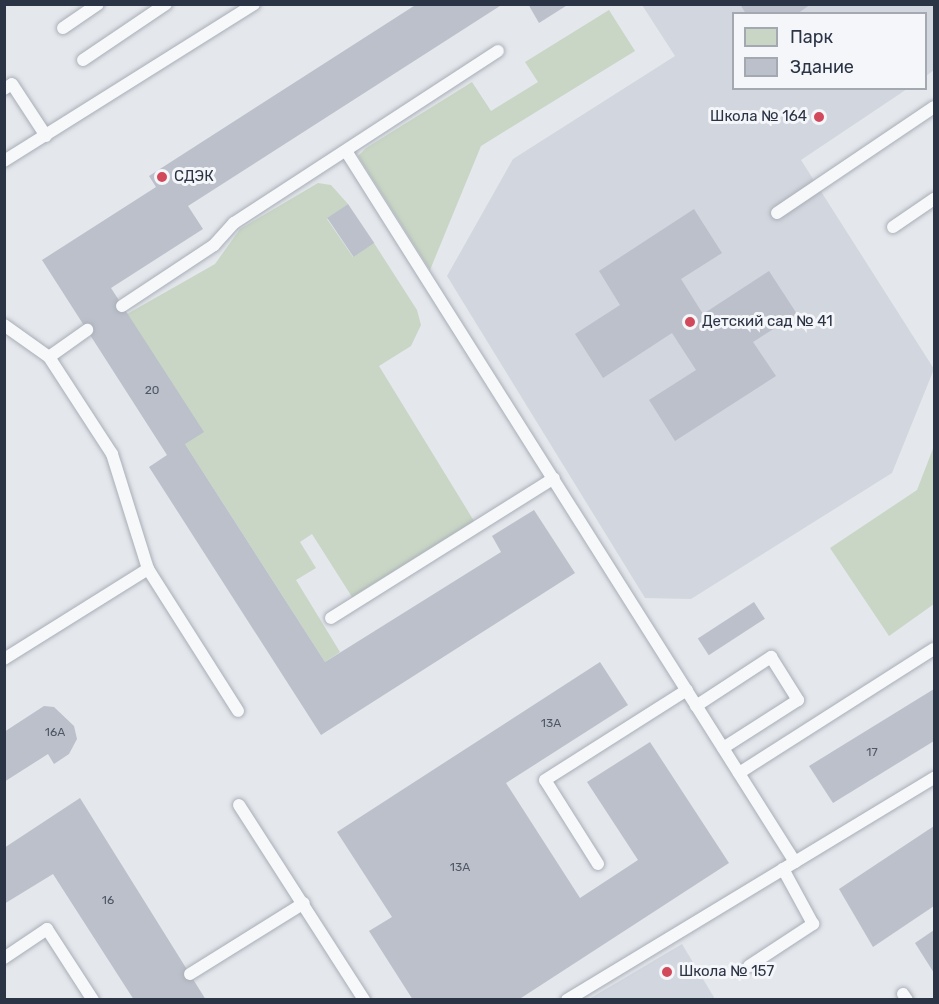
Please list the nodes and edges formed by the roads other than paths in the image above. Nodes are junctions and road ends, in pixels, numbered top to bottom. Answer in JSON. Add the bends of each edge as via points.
{"nodes":[{"id":1,"x":98,"y":4,"type":"edge"},
{"id":2,"x":166,"y":4,"type":"edge"},
{"id":3,"x":254,"y":4,"type":"edge"},
{"id":4,"x":63,"y":28,"type":"dead end"},
{"id":5,"x":498,"y":51,"type":"dead end"},
{"id":6,"x":83,"y":60,"type":"dead end"},
{"id":7,"x":4,"y":89,"type":"edge"},
{"id":8,"x":934,"y":107,"type":"edge"},
{"id":9,"x":46,"y":136,"type":"junction"},
{"id":10,"x":346,"y":151,"type":"junction"},
{"id":11,"x":4,"y":161,"type":"edge"},
{"id":12,"x":934,"y":199,"type":"edge"},
{"id":13,"x":777,"y":213,"type":"dead end"},
{"id":14,"x":893,"y":227,"type":"dead end"},
{"id":15,"x":122,"y":306,"type":"dead end"},
{"id":16,"x":4,"y":325,"type":"edge"},
{"id":17,"x":87,"y":330,"type":"dead end"},
{"id":18,"x":49,"y":357,"type":"junction"},
{"id":19,"x":554,"y":478,"type":"junction"},
{"id":20,"x":148,"y":569,"type":"junction"},
{"id":21,"x":331,"y":618,"type":"dead end"},
{"id":22,"x":934,"y":649,"type":"edge"},
{"id":23,"x":4,"y":659,"type":"edge"},
{"id":24,"x":687,"y":690,"type":"junction"},
{"id":25,"x":696,"y":706,"type":"junction"},
{"id":26,"x":238,"y":711,"type":"dead end"},
{"id":27,"x":723,"y":747,"type":"junction"},
{"id":28,"x":739,"y":773,"type":"junction"},
{"id":29,"x":934,"y":778,"type":"edge"},
{"id":30,"x":239,"y":805,"type":"dead end"},
{"id":31,"x":795,"y":862,"type":"junction"},
{"id":32,"x":598,"y":864,"type":"dead end"},
{"id":33,"x":783,"y":869,"type":"junction"},
{"id":34,"x":304,"y":903,"type":"junction"},
{"id":35,"x":4,"y":958,"type":"edge"},
{"id":36,"x":749,"y":966,"type":"dead end"},
{"id":37,"x":190,"y":974,"type":"dead end"},
{"id":38,"x":93,"y":999,"type":"edge"},
{"id":39,"x":363,"y":999,"type":"edge"},
{"id":40,"x":567,"y":999,"type":"edge"}],
"edges":[{"from":1,"to":4,"type":"lane"},
{"from":2,"to":6,"type":"lane"},
{"from":3,"to":9,"type":"lane"},
{"from":5,"to":10,"type":"lane"},
{"from":7,"to":9,"type":"lane","via":[[12,84]]},
{"from":8,"to":13,"type":"lane"},
{"from":9,"to":11,"type":"lane"},
{"from":10,"to":15,"type":"lane","via":[[234,223],[214,246]]},
{"from":10,"to":19,"type":"lane"},
{"from":12,"to":14,"type":"lane"},
{"from":16,"to":18,"type":"lane"},
{"from":17,"to":18,"type":"lane"},
{"from":18,"to":20,"type":"lane","via":[[112,454]]},
{"from":19,"to":21,"type":"lane"},
{"from":19,"to":24,"type":"lane"},
{"from":20,"to":23,"type":"lane"},
{"from":20,"to":26,"type":"lane"},
{"from":22,"to":28,"type":"lane"},
{"from":24,"to":25,"type":"lane"},
{"from":24,"to":32,"type":"lane","via":[[545,780]]},
{"from":25,"to":27,"type":"lane"},
{"from":25,"to":27,"type":"lane","via":[[771,657],[798,700]]},
{"from":27,"to":28,"type":"lane"},
{"from":28,"to":31,"type":"lane"},
{"from":29,"to":31,"type":"lane"},
{"from":30,"to":34,"type":"lane"},
{"from":31,"to":33,"type":"lane"},
{"from":33,"to":36,"type":"lane","via":[[813,924]]},
{"from":33,"to":40,"type":"lane"},
{"from":34,"to":37,"type":"lane"},
{"from":34,"to":39,"type":"lane"},
{"from":35,"to":38,"type":"lane","via":[[47,930]]}]}
